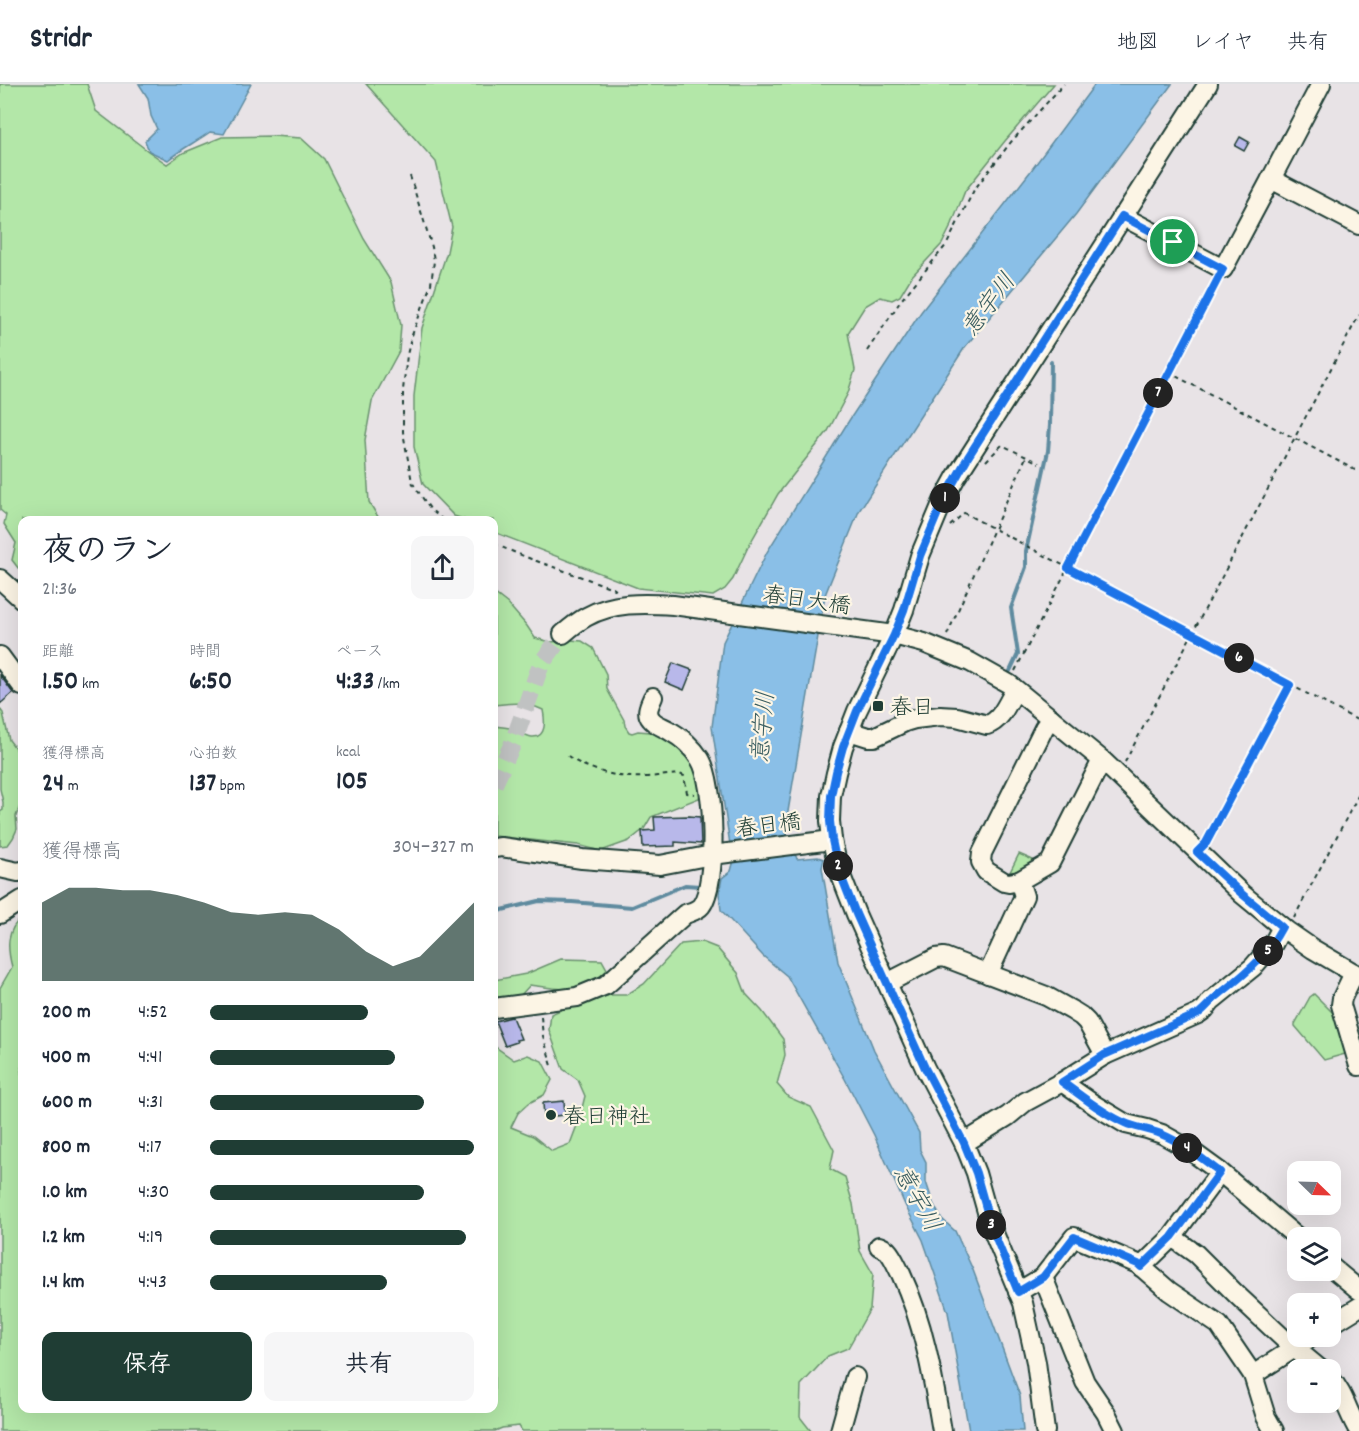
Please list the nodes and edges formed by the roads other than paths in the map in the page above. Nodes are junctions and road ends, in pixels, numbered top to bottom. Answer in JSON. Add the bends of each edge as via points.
{"nodes":[{"id":1,"x":1208,"y":84,"type":"edge"},
{"id":2,"x":1321,"y":84,"type":"edge"},
{"id":3,"x":1271,"y":179,"type":"junction"},
{"id":4,"x":1122,"y":216,"type":"junction"},
{"id":5,"x":1359,"y":225,"type":"edge"},
{"id":6,"x":0,"y":579,"type":"edge"},
{"id":7,"x":18,"y":595,"type":"edge"},
{"id":8,"x":563,"y":634,"type":"tunnel mouth"},
{"id":9,"x":890,"y":634,"type":"junction"},
{"id":10,"x":0,"y":656,"type":"edge"},
{"id":11,"x":18,"y":681,"type":"edge"},
{"id":12,"x":1012,"y":687,"type":"junction"},
{"id":13,"x":653,"y":698,"type":"dead end"},
{"id":14,"x":1051,"y":718,"type":"junction"},
{"id":15,"x":849,"y":731,"type":"junction"},
{"id":16,"x":1102,"y":760,"type":"junction"},
{"id":17,"x":828,"y":841,"type":"junction"},
{"id":18,"x":498,"y":847,"type":"edge"},
{"id":19,"x":715,"y":855,"type":"junction"},
{"id":20,"x":0,"y":868,"type":"edge"},
{"id":21,"x":18,"y":872,"type":"edge"},
{"id":22,"x":1019,"y":881,"type":"junction"},
{"id":23,"x":18,"y":903,"type":"edge"},
{"id":24,"x":0,"y":918,"type":"edge"},
{"id":25,"x":1285,"y":929,"type":"junction"},
{"id":26,"x":988,"y":974,"type":"junction"},
{"id":27,"x":1356,"y":974,"type":"edge"},
{"id":28,"x":887,"y":983,"type":"junction"},
{"id":29,"x":498,"y":1008,"type":"edge"},
{"id":30,"x":1104,"y":1055,"type":"junction"},
{"id":31,"x":1359,"y":1066,"type":"edge"},
{"id":32,"x":1062,"y":1082,"type":"junction"},
{"id":33,"x":964,"y":1143,"type":"junction"},
{"id":34,"x":1220,"y":1172,"type":"junction"},
{"id":35,"x":1287,"y":1229,"type":"edge"},
{"id":36,"x":1172,"y":1237,"type":"junction"},
{"id":37,"x":879,"y":1246,"type":"dead end"},
{"id":38,"x":1141,"y":1267,"type":"junction"},
{"id":39,"x":1341,"y":1275,"type":"edge"},
{"id":40,"x":1043,"y":1277,"type":"junction"},
{"id":41,"x":1359,"y":1290,"type":"edge"},
{"id":42,"x":1018,"y":1292,"type":"junction"},
{"id":43,"x":1359,"y":1306,"type":"edge"},
{"id":44,"x":1341,"y":1318,"type":"edge"},
{"id":45,"x":1295,"y":1348,"type":"junction"},
{"id":46,"x":1308,"y":1359,"type":"edge"},
{"id":47,"x":1253,"y":1375,"type":"junction"},
{"id":48,"x":855,"y":1377,"type":"dead end"},
{"id":49,"x":1341,"y":1394,"type":"edge"},
{"id":50,"x":840,"y":1431,"type":"edge"},
{"id":51,"x":942,"y":1431,"type":"edge"},
{"id":52,"x":1045,"y":1431,"type":"edge"},
{"id":53,"x":1115,"y":1431,"type":"edge"},
{"id":54,"x":1274,"y":1431,"type":"edge"},
{"id":55,"x":1359,"y":1431,"type":"edge"}],
"edges":[{"from":1,"to":4,"type":"street"},
{"from":2,"to":3,"type":"street"},
{"from":3,"to":4,"type":"street","via":[[1223,269]]},
{"from":3,"to":5,"type":"street"},
{"from":4,"to":9,"type":"street","via":[[943,501],[920,556],[904,610]]},
{"from":6,"to":7,"type":"street"},
{"from":8,"to":9,"type":"street","name":"春日大橋","via":[[586,617],[610,608],[653,603]]},
{"from":9,"to":12,"type":"street","name":"春日大橋","via":[[924,643],[980,667]]},
{"from":9,"to":15,"type":"street"},
{"from":10,"to":11,"type":"street"},
{"from":12,"to":14,"type":"street","name":"春日大橋"},
{"from":12,"to":15,"type":"street","via":[[997,720],[991,724],[948,716],[915,719],[874,737]]},
{"from":13,"to":19,"type":"street","via":[[648,709],[651,719],[678,736],[700,759],[707,775]]},
{"from":14,"to":16,"type":"street","name":"春日大橋"},
{"from":14,"to":22,"type":"street","via":[[981,857],[986,871],[1004,882]]},
{"from":15,"to":17,"type":"street","via":[[831,796]]},
{"from":16,"to":22,"type":"street","via":[[1050,863]]},
{"from":16,"to":25,"type":"street","name":"春日大橋","via":[[1242,894]]},
{"from":17,"to":19,"type":"street","name":"春日橋"},
{"from":17,"to":28,"type":"street"},
{"from":18,"to":19,"type":"street","name":"春日橋","via":[[660,865]]},
{"from":19,"to":29,"type":"street","via":[[700,908],[685,914],[606,985],[577,997]]},
{"from":20,"to":21,"type":"street"},
{"from":22,"to":26,"type":"street","via":[[1024,896]]},
{"from":23,"to":24,"type":"street"},
{"from":25,"to":27,"type":"street","name":"春日大橋"},
{"from":25,"to":30,"type":"street","via":[[1253,967],[1198,1014]]},
{"from":26,"to":28,"type":"street","via":[[944,957]]},
{"from":26,"to":30,"type":"street","via":[[1046,996],[1081,1016]]},
{"from":27,"to":31,"type":"street","via":[[1341,1005]]},
{"from":28,"to":33,"type":"street"},
{"from":30,"to":32,"type":"street"},
{"from":32,"to":33,"type":"street"},
{"from":32,"to":34,"type":"street","via":[[1126,1124],[1162,1134]]},
{"from":33,"to":42,"type":"street"},
{"from":34,"to":35,"type":"street"},
{"from":34,"to":36,"type":"street"},
{"from":36,"to":38,"type":"street"},
{"from":36,"to":45,"type":"street","via":[[1197,1254]]},
{"from":37,"to":51,"type":"street","via":[[887,1250],[908,1289],[924,1336]]},
{"from":38,"to":40,"type":"street","via":[[1074,1237]]},
{"from":38,"to":47,"type":"street","via":[[1218,1325]]},
{"from":39,"to":41,"type":"street"},
{"from":40,"to":42,"type":"street"},
{"from":40,"to":53,"type":"street","via":[[1085,1382]]},
{"from":42,"to":52,"type":"street","via":[[1036,1362]]},
{"from":43,"to":44,"type":"street"},
{"from":45,"to":46,"type":"street"},
{"from":45,"to":47,"type":"street"},
{"from":47,"to":54,"type":"street"},
{"from":48,"to":50,"type":"street"},
{"from":49,"to":55,"type":"street"}]}
